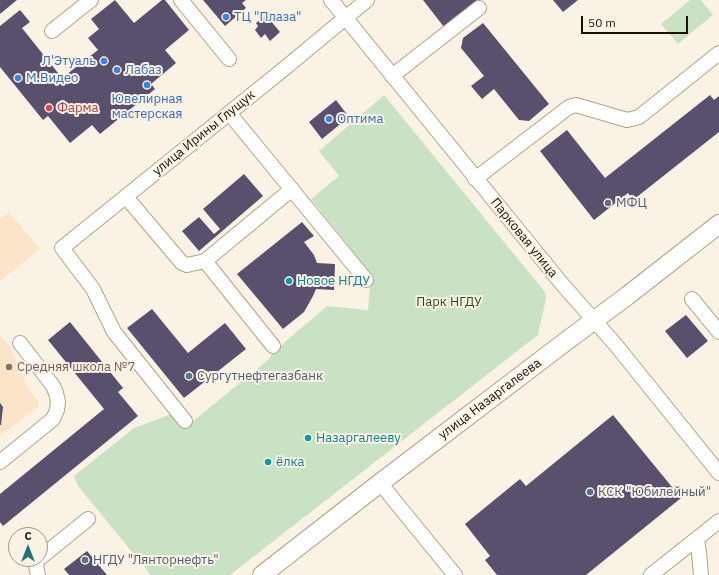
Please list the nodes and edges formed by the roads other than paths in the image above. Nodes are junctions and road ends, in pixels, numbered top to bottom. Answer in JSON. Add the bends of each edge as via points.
{"nodes":[{"id":1,"x":91,"y":0,"type":"edge"},
{"id":2,"x":181,"y":0,"type":"edge"},
{"id":3,"x":331,"y":0,"type":"edge"},
{"id":4,"x":367,"y":0,"type":"edge"},
{"id":5,"x":479,"y":8,"type":"dead end"},
{"id":6,"x":345,"y":18,"type":"junction"},
{"id":7,"x":52,"y":31,"type":"dead end"},
{"id":8,"x":719,"y":54,"type":"edge"},
{"id":9,"x":229,"y":59,"type":"dead end"},
{"id":10,"x":392,"y":76,"type":"junction"},
{"id":11,"x":229,"y":113,"type":"junction"},
{"id":12,"x":475,"y":179,"type":"junction"},
{"id":13,"x":292,"y":189,"type":"junction"},
{"id":14,"x":126,"y":197,"type":"junction"},
{"id":15,"x":719,"y":224,"type":"edge"},
{"id":16,"x":205,"y":261,"type":"junction"},
{"id":17,"x":366,"y":280,"type":"dead end"},
{"id":18,"x":692,"y":299,"type":"dead end"},
{"id":19,"x":594,"y":321,"type":"junction"},
{"id":20,"x":719,"y":332,"type":"edge"},
{"id":21,"x":20,"y":343,"type":"dead end"},
{"id":22,"x":273,"y":346,"type":"dead end"},
{"id":23,"x":186,"y":421,"type":"dead end"},
{"id":24,"x":0,"y":462,"type":"edge"},
{"id":25,"x":719,"y":473,"type":"edge"},
{"id":26,"x":380,"y":483,"type":"junction"},
{"id":27,"x":88,"y":519,"type":"dead end"},
{"id":28,"x":719,"y":522,"type":"edge"},
{"id":29,"x":696,"y":539,"type":"junction"},
{"id":30,"x":48,"y":551,"type":"edge"},
{"id":31,"x":262,"y":575,"type":"edge"},
{"id":32,"x":455,"y":575,"type":"edge"},
{"id":33,"x":651,"y":575,"type":"edge"},
{"id":34,"x":701,"y":575,"type":"edge"}],
"edges":[{"from":1,"to":7,"type":"street"},
{"from":2,"to":9,"type":"street"},
{"from":3,"to":6,"type":"street","name":"Парковая улица"},
{"from":4,"to":6,"type":"street","name":"улица Ирины Глущук"},
{"from":5,"to":10,"type":"street"},
{"from":6,"to":10,"type":"street","name":"Парковая улица"},
{"from":6,"to":11,"type":"street","name":"улица Ирины Глущук"},
{"from":8,"to":12,"type":"street","via":[[639,117],[627,120],[576,105],[569,107]]},
{"from":10,"to":12,"type":"street","name":"Парковая улица"},
{"from":11,"to":13,"type":"street"},
{"from":11,"to":14,"type":"street","name":"улица Ирины Глущук"},
{"from":12,"to":19,"type":"street","name":"Парковая улица"},
{"from":13,"to":16,"type":"street"},
{"from":13,"to":17,"type":"street"},
{"from":14,"to":16,"type":"street","via":[[182,263],[187,265]]},
{"from":14,"to":23,"type":"street","name":"улица Ирины Глущук","via":[[62,248],[93,289],[114,332]]},
{"from":15,"to":19,"type":"main road","name":"улица Назаргалеева"},
{"from":16,"to":22,"type":"street"},
{"from":18,"to":20,"type":"street"},
{"from":19,"to":25,"type":"street","name":"Парковая улица"},
{"from":19,"to":26,"type":"main road","name":"улица Назаргалеева"},
{"from":21,"to":24,"type":"street","via":[[53,386],[58,402],[57,410],[53,419]]},
{"from":26,"to":31,"type":"main road","name":"улица Назаргалеева"},
{"from":26,"to":32,"type":"street"},
{"from":27,"to":30,"type":"street"},
{"from":28,"to":29,"type":"street"},
{"from":29,"to":33,"type":"street"},
{"from":29,"to":34,"type":"street"}]}
